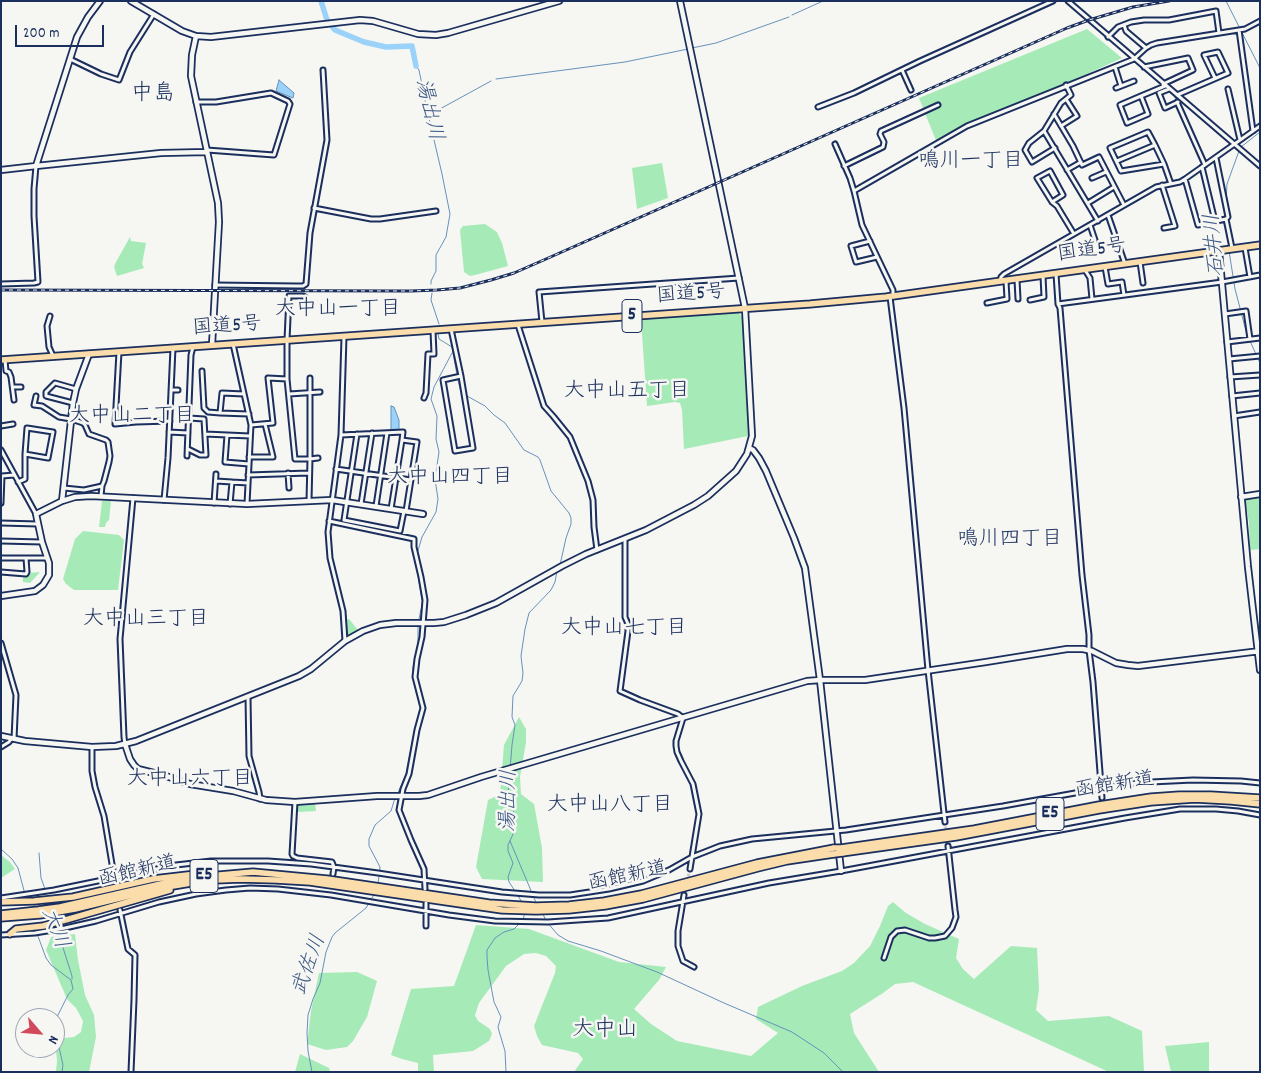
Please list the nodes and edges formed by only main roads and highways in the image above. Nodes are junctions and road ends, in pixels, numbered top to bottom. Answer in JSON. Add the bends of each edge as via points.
{"nodes":[{"id":1,"x":1260,"y":245,"type":"edge"},
{"id":2,"x":3,"y":360,"type":"edge"},
{"id":3,"x":1260,"y":798,"type":"edge"},
{"id":4,"x":1260,"y":804,"type":"edge"},
{"id":5,"x":842,"y":850,"type":"junction"},
{"id":6,"x":253,"y":872,"type":"junction"},
{"id":7,"x":216,"y":880,"type":"junction"},
{"id":8,"x":372,"y":888,"type":"junction"},
{"id":9,"x":1,"y":900,"type":"edge"},
{"id":10,"x":39,"y":913,"type":"junction"},
{"id":11,"x":1,"y":914,"type":"edge"},
{"id":12,"x":28,"y":914,"type":"junction"},
{"id":13,"x":1,"y":918,"type":"edge"},
{"id":14,"x":10,"y":934,"type":"road end"}],
"edges":[{"from":1,"to":2,"type":"highway","name":"国道5号","number":"5","via":[[891,296]]},
{"from":3,"to":5,"type":"highway","name":"函館新道","number":"E5","via":[[1211,795],[1151,797]]},
{"from":4,"to":5,"type":"highway","name":"函館新道","number":"E5","via":[[1195,799],[1151,802],[956,837]]},
{"from":5,"to":8,"type":"highway","name":"函館新道","number":"E5","bridge":true,"via":[[757,863],[642,894],[554,908],[502,907]]},
{"from":6,"to":8,"type":"highway","name":"函館新道","number":"E5","via":[[311,877]]},
{"from":6,"to":9,"type":"highway","via":[[172,876],[73,896]]},
{"from":6,"to":10,"type":"highway","name":"函館新道","number":"E5","via":[[197,877]]},
{"from":7,"to":8,"type":"highway","name":"函館新道","number":"E5","via":[[296,881]]},
{"from":7,"to":10,"type":"highway","name":"函館新道","number":"E5","via":[[161,888],[86,907]]},
{"from":7,"to":14,"type":"highway","via":[[170,890],[44,929],[16,929]]},
{"from":10,"to":12,"type":"highway","name":"函館新道","number":"E5"},
{"from":11,"to":12,"type":"highway","name":"函館新道","number":"E5"},
{"from":12,"to":13,"type":"highway","name":"函館新道","number":"E5"}]}
